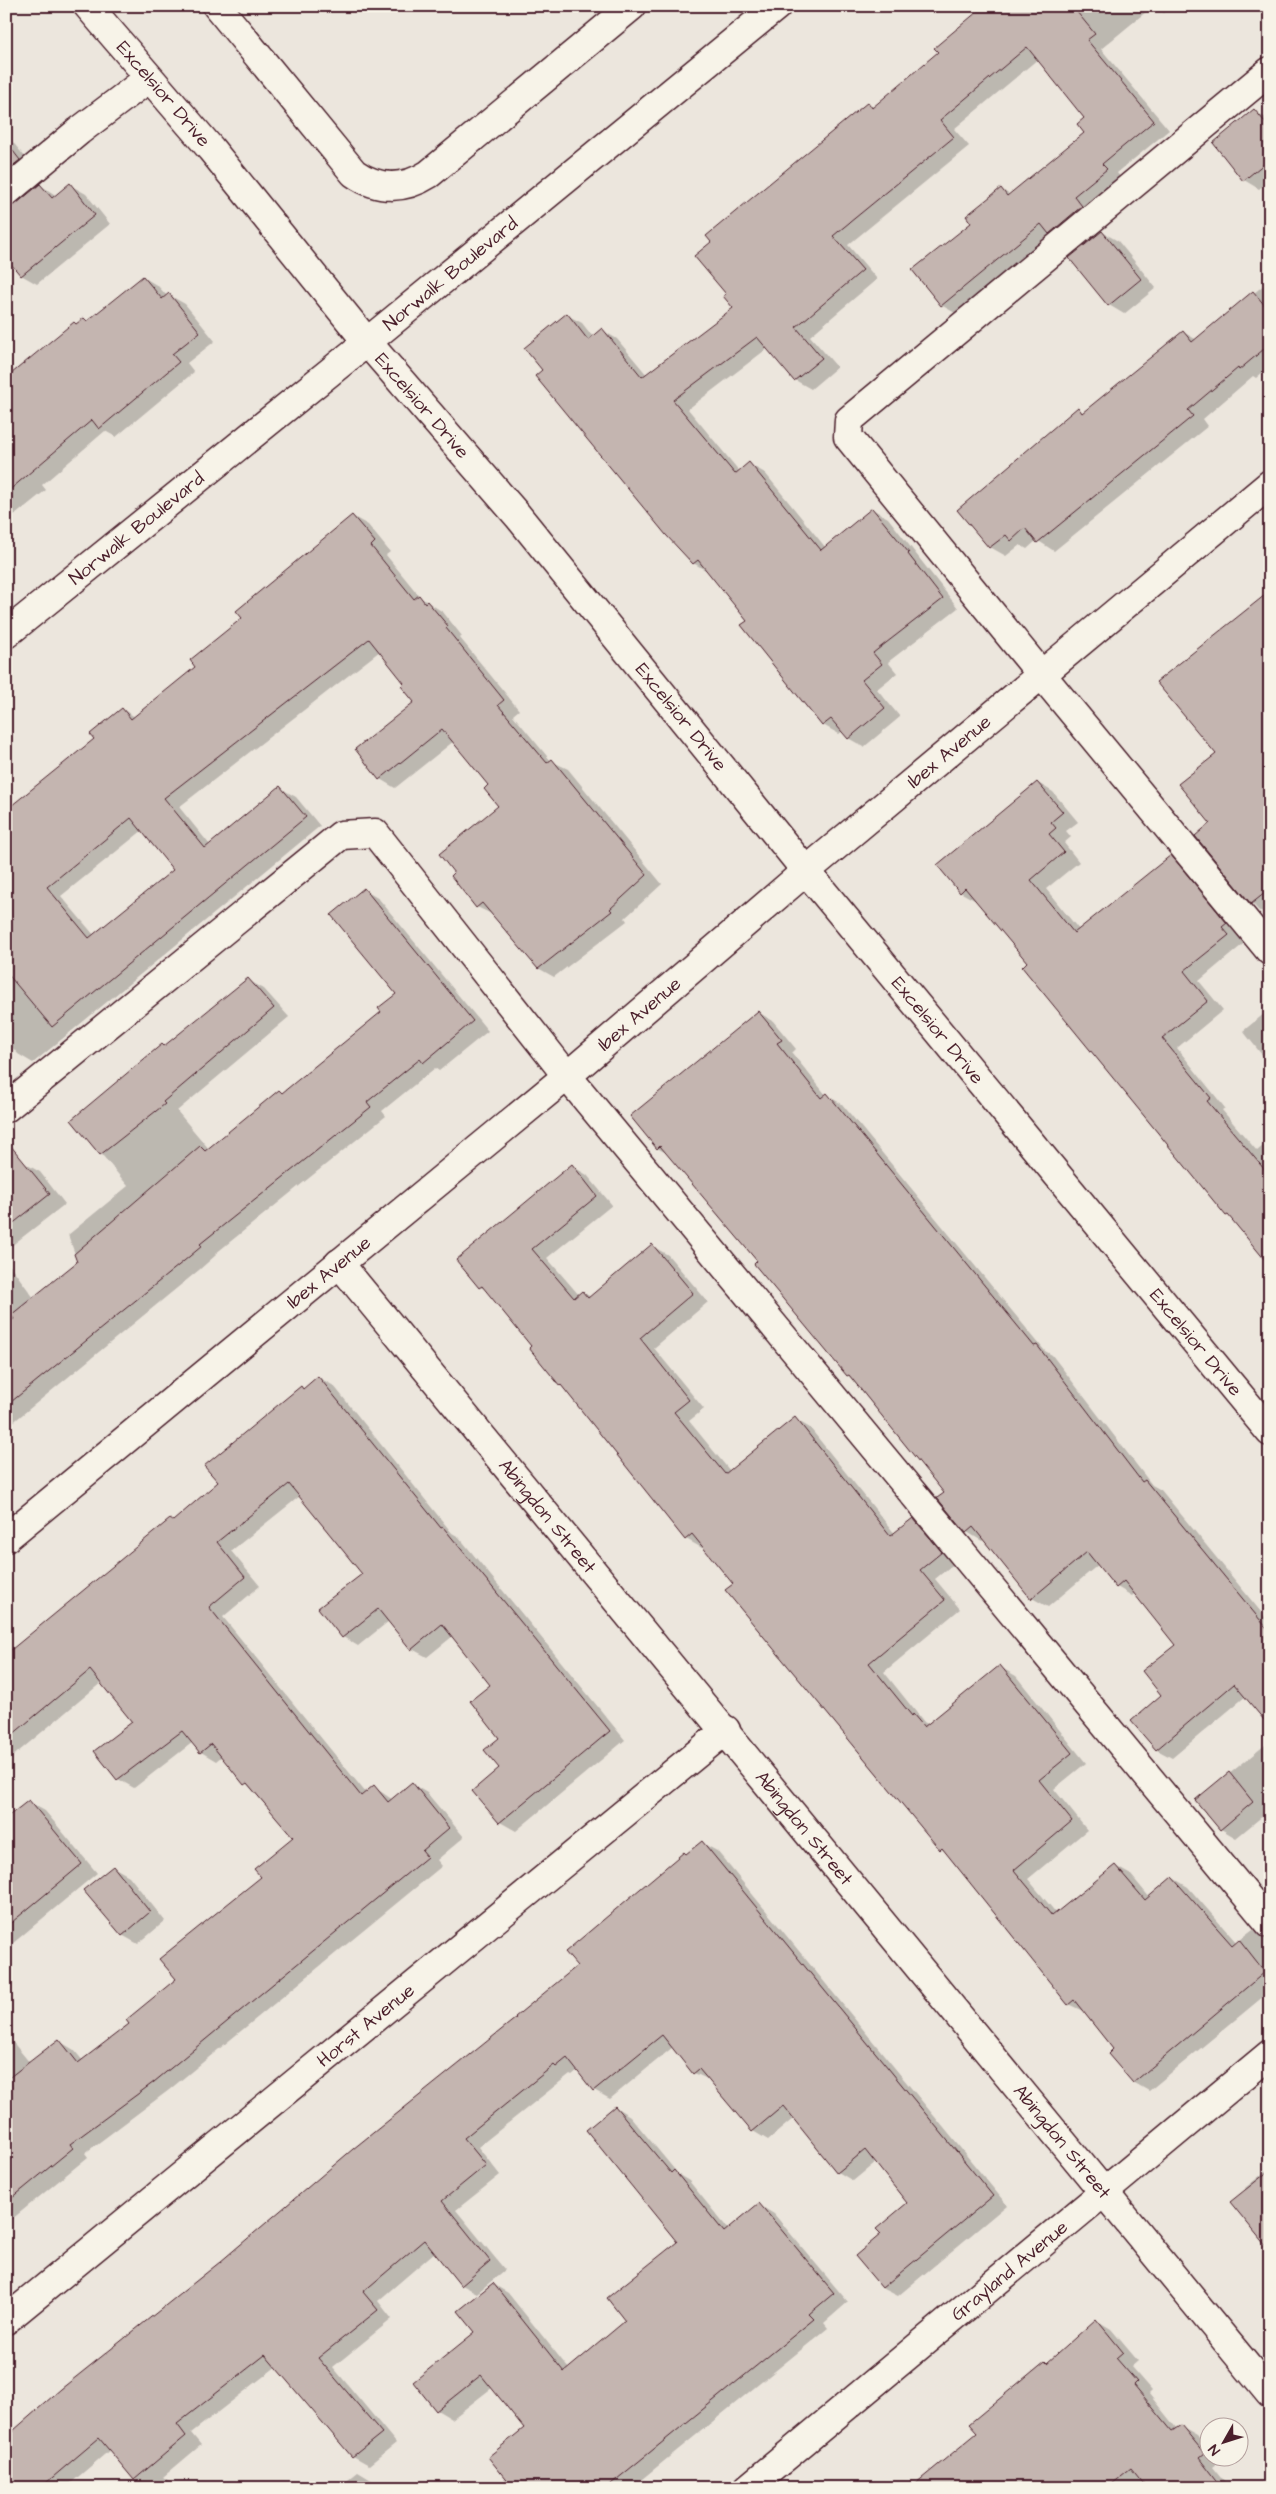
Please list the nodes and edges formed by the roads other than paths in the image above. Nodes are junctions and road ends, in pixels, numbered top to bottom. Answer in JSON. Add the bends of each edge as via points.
{"nodes":[{"id":1,"x":88,"y":6,"type":"edge"},
{"id":2,"x":217,"y":6,"type":"edge"},
{"id":3,"x":632,"y":6,"type":"edge"},
{"id":4,"x":776,"y":6,"type":"edge"},
{"id":5,"x":1270,"y":72,"type":"edge"},
{"id":6,"x":149,"y":78,"type":"junction"},
{"id":7,"x":6,"y":192,"type":"edge"},
{"id":8,"x":367,"y":342,"type":"junction"},
{"id":9,"x":1270,"y":484,"type":"edge"},
{"id":10,"x":6,"y":634,"type":"edge"},
{"id":11,"x":1041,"y":674,"type":"junction"},
{"id":12,"x":806,"y":871,"type":"junction"},
{"id":13,"x":1270,"y":951,"type":"edge"},
{"id":14,"x":567,"y":1076,"type":"junction"},
{"id":15,"x":6,"y":1108,"type":"edge"},
{"id":16,"x":339,"y":1263,"type":"junction"},
{"id":17,"x":1270,"y":1432,"type":"edge"},
{"id":18,"x":6,"y":1538,"type":"edge"},
{"id":19,"x":726,"y":1730,"type":"junction"},
{"id":20,"x":1270,"y":1924,"type":"edge"},
{"id":21,"x":1270,"y":2054,"type":"edge"},
{"id":22,"x":1104,"y":2193,"type":"junction"},
{"id":23,"x":6,"y":2320,"type":"edge"},
{"id":24,"x":1270,"y":2394,"type":"edge"},
{"id":25,"x":748,"y":2488,"type":"edge"}],
"edges":[{"from":1,"to":6,"type":"street","name":"Excelsior Drive"},
{"from":2,"to":3,"type":"street","via":[[354,172],[380,186],[416,182],[429,174]]},
{"from":4,"to":8,"type":"street","name":"Norwalk Boulevard"},
{"from":5,"to":11,"type":"street","via":[[848,420],[848,437]]},
{"from":6,"to":7,"type":"street"},
{"from":6,"to":8,"type":"street","name":"Excelsior Drive","via":[[211,149]]},
{"from":8,"to":10,"type":"street","name":"Norwalk Boulevard"},
{"from":8,"to":12,"type":"street","name":"Excelsior Drive","via":[[518,516]]},
{"from":9,"to":11,"type":"street","name":"Ibex Avenue"},
{"from":11,"to":12,"type":"street","name":"Ibex Avenue"},
{"from":11,"to":13,"type":"street"},
{"from":12,"to":14,"type":"street","name":"Ibex Avenue"},
{"from":12,"to":17,"type":"street","name":"Excelsior Drive"},
{"from":14,"to":15,"type":"street","via":[[375,833],[341,835]]},
{"from":14,"to":16,"type":"street","name":"Ibex Avenue"},
{"from":14,"to":20,"type":"street"},
{"from":16,"to":18,"type":"street","name":"Ibex Avenue"},
{"from":16,"to":19,"type":"street","name":"Abingdon Street"},
{"from":19,"to":22,"type":"street","name":"Abingdon Street"},
{"from":19,"to":23,"type":"street","name":"Horst Avenue"},
{"from":21,"to":22,"type":"street","name":"Grayland Avenue"},
{"from":22,"to":24,"type":"street","name":"Abingdon Street"},
{"from":22,"to":25,"type":"street","name":"Grayland Avenue"}]}
